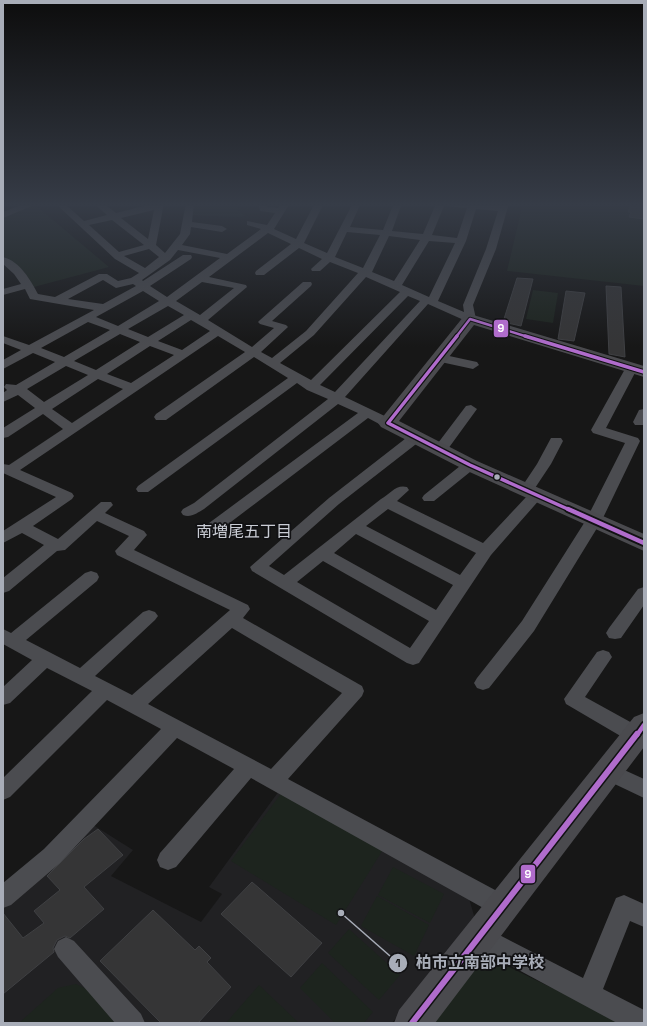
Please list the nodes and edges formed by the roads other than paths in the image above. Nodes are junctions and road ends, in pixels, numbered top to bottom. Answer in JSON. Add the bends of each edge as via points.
{"nodes":[{"id":1,"x":112,"y":251,"type":"edge"},
{"id":2,"x":130,"y":251,"type":"edge"},
{"id":3,"x":157,"y":251,"type":"edge"},
{"id":4,"x":172,"y":251,"type":"edge"},
{"id":5,"x":194,"y":251,"type":"edge"},
{"id":6,"x":237,"y":251,"type":"edge"},
{"id":7,"x":288,"y":251,"type":"edge"},
{"id":8,"x":314,"y":251,"type":"edge"},
{"id":9,"x":333,"y":251,"type":"edge"},
{"id":10,"x":377,"y":251,"type":"edge"},
{"id":11,"x":420,"y":251,"type":"edge"},
{"id":12,"x":456,"y":251,"type":"edge"},
{"id":13,"x":490,"y":251,"type":"edge"},
{"id":14,"x":117,"y":255,"type":"junction"},
{"id":15,"x":187,"y":257,"type":"dead end"},
{"id":16,"x":166,"y":258,"type":"junction"},
{"id":17,"x":228,"y":258,"type":"junction"},
{"id":18,"x":329,"y":258,"type":"junction"},
{"id":19,"x":3,"y":260,"type":"edge"},
{"id":20,"x":316,"y":269,"type":"dead end"},
{"id":21,"x":145,"y":272,"type":"junction"},
{"id":22,"x":366,"y":272,"type":"junction"},
{"id":23,"x":260,"y":273,"type":"dead end"},
{"id":24,"x":200,"y":278,"type":"junction"},
{"id":25,"x":138,"y":283,"type":"junction"},
{"id":26,"x":307,"y":284,"type":"dead end"},
{"id":27,"x":29,"y":285,"type":"junction"},
{"id":28,"x":401,"y":289,"type":"junction"},
{"id":29,"x":3,"y":292,"type":"edge"},
{"id":30,"x":58,"y":300,"type":"junction"},
{"id":31,"x":167,"y":301,"type":"junction"},
{"id":32,"x":429,"y":301,"type":"junction"},
{"id":33,"x":105,"y":308,"type":"junction"},
{"id":34,"x":87,"y":318,"type":"junction"},
{"id":35,"x":195,"y":318,"type":"junction"},
{"id":36,"x":470,"y":319,"type":"junction"},
{"id":37,"x":118,"y":330,"type":"junction"},
{"id":38,"x":216,"y":332,"type":"junction"},
{"id":39,"x":3,"y":339,"type":"edge"},
{"id":40,"x":149,"y":341,"type":"junction"},
{"id":41,"x":32,"y":349,"type":"junction"},
{"id":42,"x":252,"y":352,"type":"junction"},
{"id":43,"x":183,"y":354,"type":"junction"},
{"id":44,"x":440,"y":358,"type":"junction"},
{"id":45,"x":65,"y":361,"type":"junction"},
{"id":46,"x":271,"y":364,"type":"junction"},
{"id":47,"x":3,"y":365,"type":"edge"},
{"id":48,"x":473,"y":366,"type":"dead end"},
{"id":49,"x":638,"y":371,"type":"edge"},
{"id":50,"x":97,"y":374,"type":"junction"},
{"id":51,"x":296,"y":378,"type":"junction"},
{"id":52,"x":3,"y":386,"type":"edge"},
{"id":53,"x":311,"y":387,"type":"junction"},
{"id":54,"x":132,"y":388,"type":"junction"},
{"id":55,"x":18,"y":389,"type":"junction"},
{"id":56,"x":3,"y":398,"type":"edge"},
{"id":57,"x":336,"y":399,"type":"junction"},
{"id":58,"x":43,"y":408,"type":"junction"},
{"id":59,"x":471,"y":409,"type":"dead end"},
{"id":60,"x":366,"y":413,"type":"junction"},
{"id":61,"x":161,"y":416,"type":"dead end"},
{"id":62,"x":388,"y":423,"type":"junction"},
{"id":63,"x":71,"y":428,"type":"junction"},
{"id":64,"x":3,"y":434,"type":"edge"},
{"id":65,"x":415,"y":438,"type":"junction"},
{"id":66,"x":556,"y":440,"type":"dead end"},
{"id":67,"x":440,"y":450,"type":"junction"},
{"id":68,"x":470,"y":465,"type":"junction"},
{"id":69,"x":6,"y":469,"type":"edge"},
{"id":70,"x":143,"y":489,"type":"dead end"},
{"id":71,"x":402,"y":490,"type":"dead end"},
{"id":72,"x":531,"y":493,"type":"junction"},
{"id":73,"x":429,"y":498,"type":"dead end"},
{"id":74,"x":386,"y":502,"type":"junction"},
{"id":75,"x":188,"y":512,"type":"dead end"},
{"id":76,"x":594,"y":520,"type":"junction"},
{"id":77,"x":14,"y":526,"type":"edge"},
{"id":78,"x":356,"y":526,"type":"junction"},
{"id":79,"x":210,"y":530,"type":"dead end"},
{"id":80,"x":3,"y":538,"type":"edge"},
{"id":81,"x":644,"y":543,"type":"edge"},
{"id":82,"x":55,"y":544,"type":"junction"},
{"id":83,"x":485,"y":551,"type":"junction"},
{"id":84,"x":322,"y":553,"type":"junction"},
{"id":85,"x":91,"y":577,"type":"dead end"},
{"id":86,"x":286,"y":583,"type":"junction"},
{"id":87,"x":462,"y":583,"type":"junction"},
{"id":88,"x":3,"y":587,"type":"edge"},
{"id":89,"x":644,"y":592,"type":"edge"},
{"id":90,"x":149,"y":616,"type":"dead end"},
{"id":91,"x":231,"y":619,"type":"junction"},
{"id":92,"x":439,"y":619,"type":"junction"},
{"id":93,"x":616,"y":633,"type":"dead end"},
{"id":94,"x":8,"y":639,"type":"edge"},
{"id":95,"x":603,"y":657,"type":"dead end"},
{"id":96,"x":46,"y":658,"type":"junction"},
{"id":97,"x":82,"y":677,"type":"junction"},
{"id":98,"x":483,"y":683,"type":"dead end"},
{"id":99,"x":105,"y":690,"type":"junction"},
{"id":100,"x":3,"y":698,"type":"edge"},
{"id":101,"x":134,"y":705,"type":"junction"},
{"id":102,"x":175,"y":727,"type":"junction"},
{"id":103,"x":640,"y":730,"type":"edge"},
{"id":104,"x":248,"y":767,"type":"junction"},
{"id":105,"x":609,"y":772,"type":"junction"},
{"id":106,"x":273,"y":781,"type":"junction"},
{"id":107,"x":644,"y":789,"type":"edge"},
{"id":108,"x":3,"y":791,"type":"edge"},
{"id":109,"x":168,"y":860,"type":"dead end"},
{"id":110,"x":3,"y":896,"type":"edge"},
{"id":111,"x":502,"y":906,"type":"junction"},
{"id":112,"x":644,"y":916,"type":"edge"},
{"id":113,"x":480,"y":937,"type":"junction"},
{"id":114,"x":66,"y":949,"type":"dead end"},
{"id":115,"x":589,"y":994,"type":"junction"},
{"id":116,"x":132,"y":1023,"type":"edge"},
{"id":117,"x":412,"y":1023,"type":"edge"},
{"id":118,"x":643,"y":1023,"type":"edge"}],
"edges":[{"from":1,"to":14,"type":"street"},
{"from":2,"to":14,"type":"street"},
{"from":3,"to":16,"type":"street"},
{"from":4,"to":16,"type":"street"},
{"from":5,"to":17,"type":"street"},
{"from":6,"to":17,"type":"street"},
{"from":7,"to":23,"type":"street"},
{"from":8,"to":18,"type":"street"},
{"from":9,"to":18,"type":"street"},
{"from":10,"to":22,"type":"street"},
{"from":11,"to":28,"type":"street"},
{"from":12,"to":32,"type":"street"},
{"from":13,"to":36,"type":"street","via":[[468,305]]},
{"from":14,"to":21,"type":"street"},
{"from":15,"to":25,"type":"street"},
{"from":16,"to":21,"type":"street"},
{"from":17,"to":24,"type":"street"},
{"from":18,"to":20,"type":"street"},
{"from":18,"to":22,"type":"street"},
{"from":19,"to":27,"type":"street"},
{"from":21,"to":25,"type":"street"},
{"from":22,"to":28,"type":"street"},
{"from":22,"to":46,"type":"street","via":[[289,353]]},
{"from":24,"to":31,"type":"street"},
{"from":24,"to":35,"type":"street","via":[[242,287]]},
{"from":25,"to":30,"type":"street","via":[[116,285],[103,276]]},
{"from":25,"to":31,"type":"street"},
{"from":25,"to":33,"type":"street"},
{"from":26,"to":42,"type":"street","via":[[264,322],[282,327]]},
{"from":27,"to":29,"type":"street"},
{"from":27,"to":30,"type":"street","via":[[34,297]]},
{"from":28,"to":32,"type":"street"},
{"from":28,"to":53,"type":"street"},
{"from":30,"to":33,"type":"street"},
{"from":31,"to":35,"type":"street"},
{"from":31,"to":37,"type":"street"},
{"from":32,"to":36,"type":"street"},
{"from":32,"to":57,"type":"street"},
{"from":33,"to":34,"type":"street"},
{"from":34,"to":37,"type":"street"},
{"from":34,"to":41,"type":"street"},
{"from":35,"to":38,"type":"street"},
{"from":35,"to":40,"type":"street"},
{"from":36,"to":44,"type":"street"},
{"from":36,"to":49,"type":"street"},
{"from":37,"to":40,"type":"street"},
{"from":37,"to":45,"type":"street"},
{"from":38,"to":42,"type":"street"},
{"from":38,"to":43,"type":"street"},
{"from":39,"to":41,"type":"street"},
{"from":40,"to":43,"type":"street"},
{"from":40,"to":50,"type":"street"},
{"from":41,"to":45,"type":"street"},
{"from":41,"to":47,"type":"street"},
{"from":42,"to":46,"type":"street"},
{"from":42,"to":61,"type":"street"},
{"from":43,"to":54,"type":"street"},
{"from":44,"to":48,"type":"street"},
{"from":44,"to":62,"type":"street"},
{"from":45,"to":50,"type":"street"},
{"from":45,"to":55,"type":"street"},
{"from":46,"to":51,"type":"street"},
{"from":49,"to":76,"type":"street","via":[[598,430],[633,441]]},
{"from":50,"to":54,"type":"street"},
{"from":50,"to":58,"type":"street"},
{"from":51,"to":53,"type":"street"},
{"from":51,"to":70,"type":"street"},
{"from":52,"to":55,"type":"street"},
{"from":53,"to":57,"type":"street"},
{"from":54,"to":63,"type":"street"},
{"from":55,"to":56,"type":"street"},
{"from":55,"to":58,"type":"street"},
{"from":57,"to":60,"type":"street"},
{"from":57,"to":75,"type":"street"},
{"from":58,"to":63,"type":"street"},
{"from":58,"to":64,"type":"street"},
{"from":59,"to":67,"type":"street"},
{"from":60,"to":62,"type":"street"},
{"from":60,"to":79,"type":"street"},
{"from":62,"to":65,"type":"street"},
{"from":63,"to":69,"type":"street"},
{"from":65,"to":67,"type":"street"},
{"from":65,"to":86,"type":"street","via":[[334,501],[258,566]]},
{"from":66,"to":72,"type":"street"},
{"from":67,"to":68,"type":"street"},
{"from":68,"to":72,"type":"street"},
{"from":68,"to":73,"type":"street"},
{"from":69,"to":77,"type":"street","via":[[67,496]]},
{"from":71,"to":74,"type":"street"},
{"from":72,"to":76,"type":"street"},
{"from":72,"to":83,"type":"street"},
{"from":74,"to":78,"type":"street"},
{"from":74,"to":83,"type":"street"},
{"from":76,"to":81,"type":"street"},
{"from":76,"to":98,"type":"street","via":[[528,626]]},
{"from":77,"to":80,"type":"street"},
{"from":77,"to":82,"type":"street"},
{"from":78,"to":84,"type":"street"},
{"from":78,"to":87,"type":"street"},
{"from":82,"to":88,"type":"street"},
{"from":82,"to":91,"type":"street","via":[[59,546],[101,510],[139,535],[123,551],[242,609]]},
{"from":83,"to":87,"type":"street"},
{"from":84,"to":86,"type":"street"},
{"from":84,"to":92,"type":"street"},
{"from":85,"to":94,"type":"street"},
{"from":86,"to":92,"type":"street","via":[[413,658]]},
{"from":87,"to":92,"type":"street"},
{"from":89,"to":93,"type":"street"},
{"from":90,"to":97,"type":"street"},
{"from":91,"to":101,"type":"street"},
{"from":91,"to":106,"type":"street","via":[[355,691]]},
{"from":94,"to":96,"type":"street"},
{"from":95,"to":103,"type":"street","via":[[573,699]]},
{"from":96,"to":97,"type":"street"},
{"from":96,"to":100,"type":"street"},
{"from":97,"to":99,"type":"street"},
{"from":99,"to":101,"type":"street"},
{"from":99,"to":108,"type":"street"},
{"from":101,"to":102,"type":"street"},
{"from":102,"to":104,"type":"street"},
{"from":102,"to":110,"type":"street","via":[[52,856]]},
{"from":103,"to":105,"type":"street"},
{"from":104,"to":106,"type":"street"},
{"from":104,"to":109,"type":"street"},
{"from":105,"to":107,"type":"street"},
{"from":105,"to":111,"type":"street"},
{"from":106,"to":111,"type":"street"},
{"from":111,"to":113,"type":"street"},
{"from":112,"to":115,"type":"street","via":[[624,906]]},
{"from":113,"to":115,"type":"street"},
{"from":113,"to":117,"type":"street"},
{"from":114,"to":116,"type":"street"},
{"from":115,"to":118,"type":"street"}]}
